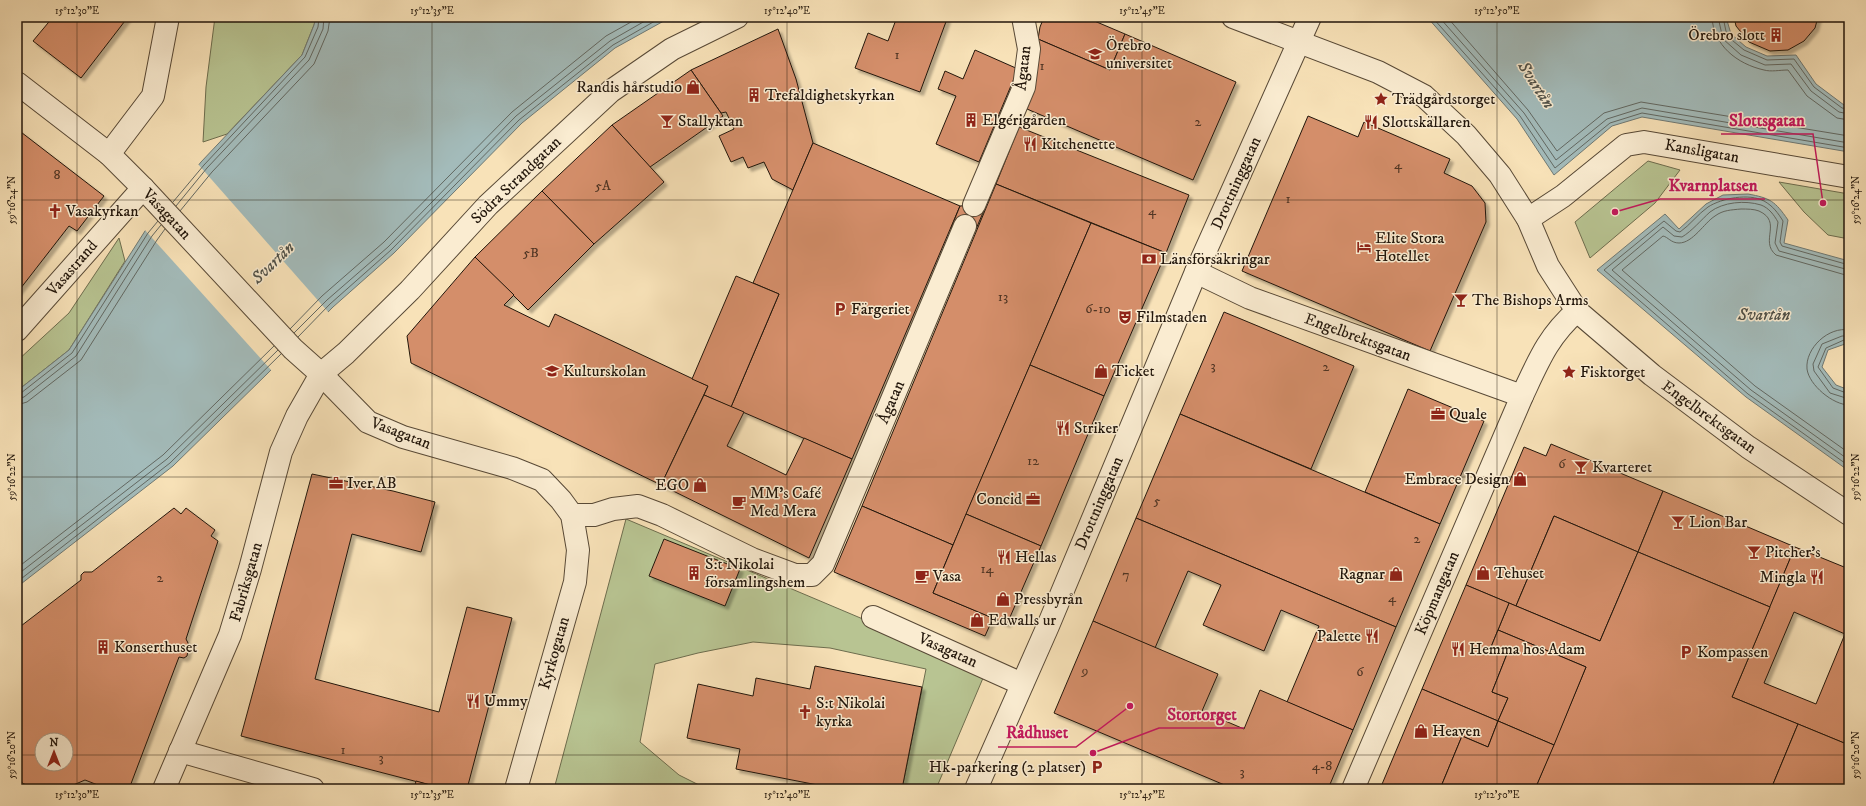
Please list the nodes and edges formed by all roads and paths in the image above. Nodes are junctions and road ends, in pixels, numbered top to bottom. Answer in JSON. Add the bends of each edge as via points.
{"nodes":[{"id":1,"x":168,"y":17,"type":"edge"},
{"id":2,"x":737,"y":17,"type":"edge"},
{"id":3,"x":1023,"y":17,"type":"edge"},
{"id":4,"x":1233,"y":17,"type":"edge"},
{"id":5,"x":1310,"y":17,"type":"edge"},
{"id":6,"x":1298,"y":41,"type":"junction"},
{"id":7,"x":17,"y":83,"type":"edge"},
{"id":8,"x":109,"y":154,"type":"junction"},
{"id":9,"x":1849,"y":177,"type":"edge"},
{"id":10,"x":143,"y":188,"type":"junction"},
{"id":11,"x":974,"y":205,"type":"dead end"},
{"id":12,"x":1528,"y":219,"type":"junction"},
{"id":13,"x":965,"y":226,"type":"dead end"},
{"id":14,"x":1196,"y":272,"type":"junction"},
{"id":15,"x":1577,"y":310,"type":"junction"},
{"id":16,"x":17,"y":330,"type":"edge"},
{"id":17,"x":321,"y":374,"type":"junction"},
{"id":18,"x":1522,"y":396,"type":"junction"},
{"id":19,"x":1849,"y":514,"type":"edge"},
{"id":20,"x":572,"y":515,"type":"junction"},
{"id":21,"x":873,"y":617,"type":"dead end"},
{"id":22,"x":1022,"y":684,"type":"junction"},
{"id":23,"x":180,"y":751,"type":"junction"},
{"id":24,"x":164,"y":789,"type":"edge"},
{"id":25,"x":312,"y":789,"type":"edge"},
{"id":26,"x":516,"y":789,"type":"edge"},
{"id":27,"x":976,"y":789,"type":"edge"},
{"id":28,"x":1353,"y":789,"type":"edge"}],
"edges":[{"from":1,"to":8,"type":"street","via":[[152,96]]},
{"from":2,"to":17,"type":"street","name":"Södra Strandgatan","via":[[672,49],[611,91],[488,205],[410,290],[346,354]]},
{"from":3,"to":11,"type":"street","name":"Ågatan","via":[[1029,49],[1024,87]]},
{"from":4,"to":6,"type":"street"},
{"from":5,"to":6,"type":"street","name":"Drottninggatan"},
{"from":6,"to":12,"type":"street","via":[[1378,72],[1424,96],[1466,135],[1500,175]]},
{"from":6,"to":14,"type":"street","name":"Drottninggatan"},
{"from":7,"to":8,"type":"street","name":"Vasagatan"},
{"from":8,"to":10,"type":"street","name":"Vasagatan"},
{"from":9,"to":12,"type":"street","name":"Kansligatan","via":[[1644,142],[1626,145],[1563,196]]},
{"from":10,"to":16,"type":"street","name":"Vasastrand"},
{"from":10,"to":17,"type":"street","name":"Vasagatan","via":[[293,350]]},
{"from":12,"to":15,"type":"street","via":[[1548,266]]},
{"from":13,"to":20,"type":"street","name":"Ågatan","via":[[823,564],[812,575],[795,575],[752,559],[638,506],[613,509],[594,515]]},
{"from":14,"to":18,"type":"street","name":"Engelbrektsgatan","via":[[1250,298]]},
{"from":14,"to":22,"type":"street","name":"Drottninggatan"},
{"from":15,"to":18,"type":"street","via":[[1548,342]]},
{"from":15,"to":19,"type":"street","name":"Engelbrektsgatan","via":[[1652,376],[1748,447]]},
{"from":17,"to":20,"type":"street","name":"Vasagatan","via":[[368,422],[403,437],[512,468],[542,480]]},
{"from":17,"to":23,"type":"street","name":"Fabriksgatan","via":[[297,416],[281,452],[230,635]]},
{"from":18,"to":28,"type":"street","name":"Köpmangatan"},
{"from":20,"to":26,"type":"street","name":"Kyrkogatan","via":[[578,550],[575,582]]},
{"from":21,"to":22,"type":"street","name":"Vasagatan"},
{"from":22,"to":27,"type":"street","name":"Drottninggatan"},
{"from":23,"to":24,"type":"street","name":"Fabriksgatan"},
{"from":23,"to":25,"type":"street"}]}
